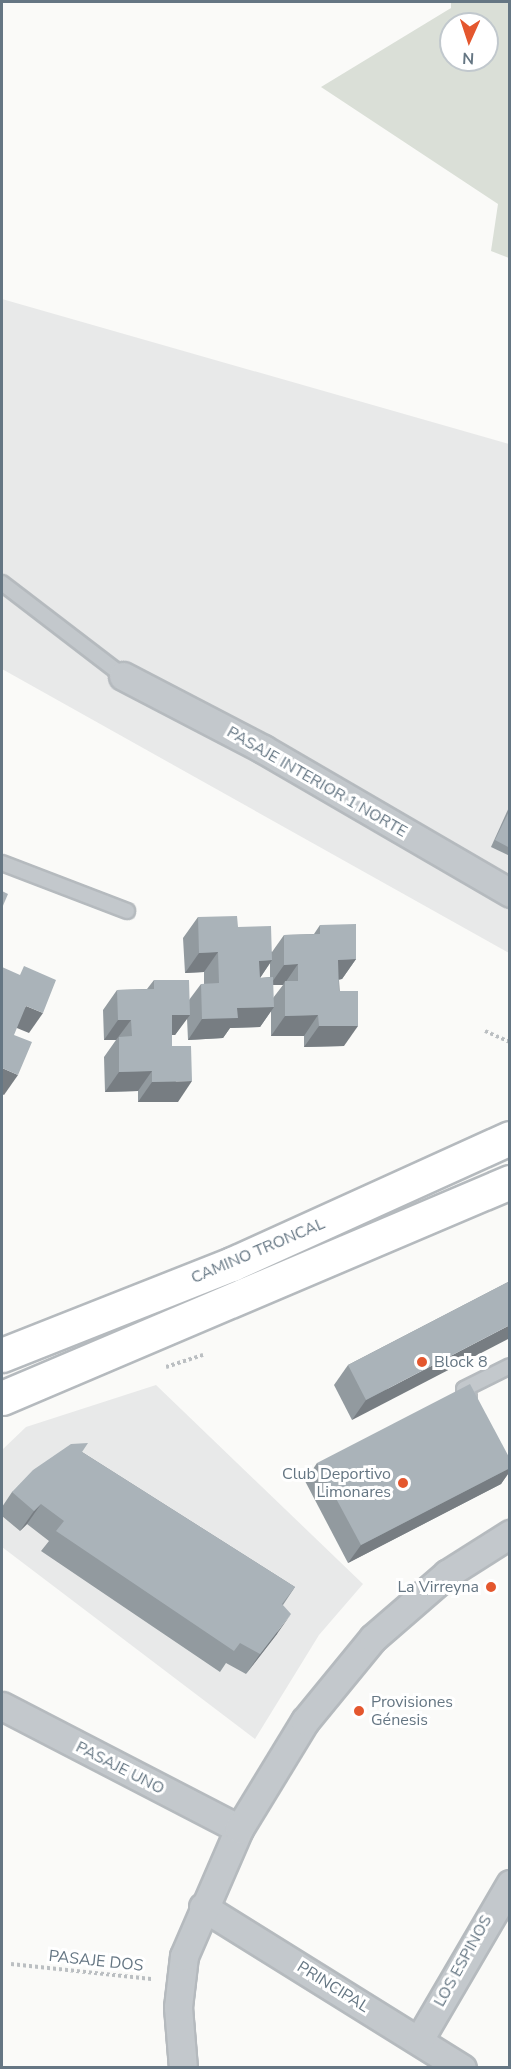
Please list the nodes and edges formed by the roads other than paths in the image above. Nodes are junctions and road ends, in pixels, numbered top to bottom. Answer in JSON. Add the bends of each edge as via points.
{"nodes":[{"id":1,"x":2,"y":583,"type":"edge"},
{"id":2,"x":123,"y":676,"type":"joint"},
{"id":3,"x":2,"y":862,"type":"edge"},
{"id":4,"x":510,"y":893,"type":"edge"},
{"id":5,"x":127,"y":911,"type":"dead end"},
{"id":6,"x":510,"y":1138,"type":"edge"},
{"id":7,"x":510,"y":1182,"type":"edge"},
{"id":8,"x":2,"y":1355,"type":"edge"},
{"id":9,"x":510,"y":1366,"type":"edge"},
{"id":10,"x":2,"y":1398,"type":"edge"},
{"id":11,"x":474,"y":1409,"type":"edge"},
{"id":12,"x":510,"y":1534,"type":"edge"},
{"id":13,"x":2,"y":1706,"type":"edge"},
{"id":14,"x":239,"y":1829,"type":"junction"},
{"id":15,"x":510,"y":1884,"type":"edge"},
{"id":16,"x":203,"y":1907,"type":"junction"},
{"id":17,"x":419,"y":2040,"type":"junction"},
{"id":18,"x":183,"y":2067,"type":"edge"},
{"id":19,"x":462,"y":2067,"type":"edge"}],
"edges":[{"from":1,"to":2,"type":"lane"},
{"from":2,"to":4,"type":"street","name":"PASAJE INTERIOR 1 NORTE","via":[[263,749]]},
{"from":3,"to":5,"type":"lane"},
{"from":6,"to":8,"type":"main road","name":"CAMINO TRONCAL","via":[[232,1264]]},
{"from":7,"to":10,"type":"main road"},
{"from":9,"to":11,"type":"lane","via":[[464,1389]]},
{"from":12,"to":14,"type":"street","via":[[447,1574],[374,1638],[305,1721]]},
{"from":13,"to":14,"type":"street","name":"PASAJE UNO"},
{"from":14,"to":16,"type":"street"},
{"from":15,"to":17,"type":"street","name":"LOS ESPINOS"},
{"from":16,"to":17,"type":"street","name":"PRINCIPAL"},
{"from":16,"to":18,"type":"street","via":[[189,1939],[179,1981]]},
{"from":17,"to":19,"type":"street","name":"PRINCIPAL"}]}
